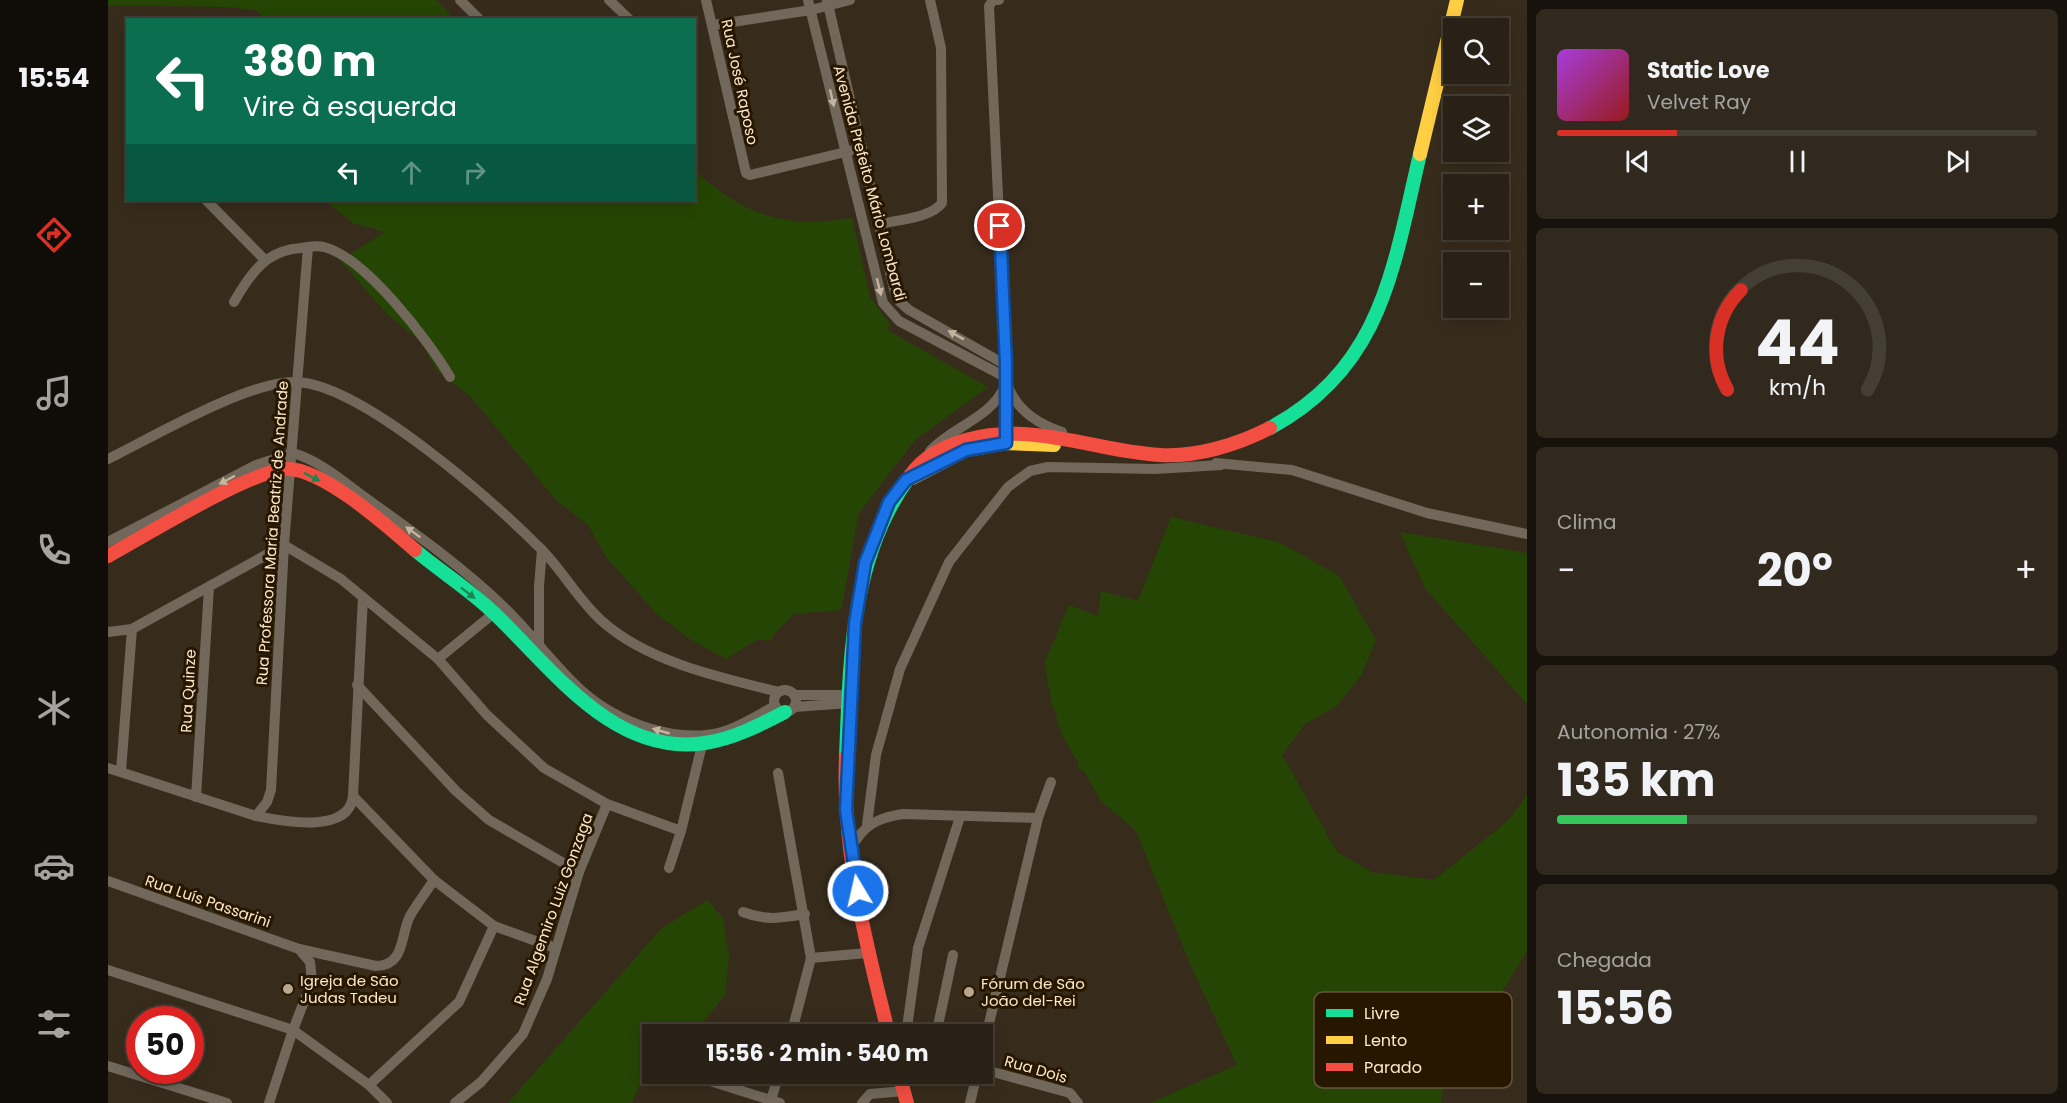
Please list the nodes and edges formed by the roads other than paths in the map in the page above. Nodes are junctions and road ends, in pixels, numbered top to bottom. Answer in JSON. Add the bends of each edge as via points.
{"nodes":[{"id":1,"x":460,"y":0,"type":"edge"},
{"id":2,"x":609,"y":0,"type":"edge"},
{"id":3,"x":706,"y":0,"type":"edge"},
{"id":4,"x":850,"y":0,"type":"edge"},
{"id":5,"x":930,"y":0,"type":"edge"},
{"id":6,"x":999,"y":0,"type":"edge"},
{"id":7,"x":1457,"y":0,"type":"edge"},
{"id":8,"x":828,"y":3,"type":"edge"},
{"id":9,"x":810,"y":5,"type":"edge"},
{"id":10,"x":478,"y":18,"type":"edge"},
{"id":11,"x":627,"y":18,"type":"edge"},
{"id":12,"x":713,"y":26,"type":"junction"},
{"id":13,"x":862,"y":148,"type":"junction"},
{"id":14,"x":845,"y":154,"type":"junction"},
{"id":15,"x":202,"y":201,"type":"edge"},
{"id":16,"x":880,"y":224,"type":"junction"},
{"id":17,"x":308,"y":247,"type":"junction"},
{"id":18,"x":265,"y":260,"type":"junction"},
{"id":19,"x":234,"y":302,"type":"dead end"},
{"id":20,"x":909,"y":310,"type":"junction"},
{"id":21,"x":899,"y":321,"type":"junction"},
{"id":22,"x":1006,"y":364,"type":"junction"},
{"id":23,"x":450,"y":377,"type":"dead end"},
{"id":24,"x":1006,"y":381,"type":"junction"},
{"id":25,"x":297,"y":382,"type":"junction"},
{"id":26,"x":988,"y":411,"type":"junction"},
{"id":27,"x":1007,"y":411,"type":"junction"},
{"id":28,"x":1029,"y":416,"type":"junction"},
{"id":29,"x":1006,"y":437,"type":"junction"},
{"id":30,"x":1091,"y":442,"type":"junction"},
{"id":31,"x":293,"y":453,"type":"junction"},
{"id":32,"x":1196,"y":455,"type":"junction"},
{"id":33,"x":925,"y":458,"type":"junction"},
{"id":34,"x":108,"y":459,"type":"edge"},
{"id":35,"x":1221,"y":465,"type":"junction"},
{"id":36,"x":291,"y":469,"type":"junction"},
{"id":37,"x":906,"y":480,"type":"junction"},
{"id":38,"x":1527,"y":534,"type":"edge"},
{"id":39,"x":108,"y":542,"type":"edge"},
{"id":40,"x":284,"y":545,"type":"junction"},
{"id":41,"x":542,"y":550,"type":"junction"},
{"id":42,"x":108,"y":556,"type":"edge"},
{"id":43,"x":209,"y":587,"type":"junction"},
{"id":44,"x":363,"y":597,"type":"junction"},
{"id":45,"x":494,"y":613,"type":"junction"},
{"id":46,"x":132,"y":629,"type":"junction"},
{"id":47,"x":108,"y":632,"type":"edge"},
{"id":48,"x":539,"y":646,"type":"junction"},
{"id":49,"x":438,"y":659,"type":"junction"},
{"id":50,"x":357,"y":685,"type":"junction"},
{"id":51,"x":779,"y":692,"type":"junction"},
{"id":52,"x":849,"y":699,"type":"junction"},
{"id":53,"x":787,"y":705,"type":"junction"},
{"id":54,"x":702,"y":745,"type":"junction"},
{"id":55,"x":108,"y":768,"type":"edge"},
{"id":56,"x":121,"y":771,"type":"junction"},
{"id":57,"x":778,"y":773,"type":"dead end"},
{"id":58,"x":1050,"y":782,"type":"dead end"},
{"id":59,"x":353,"y":796,"type":"junction"},
{"id":60,"x":196,"y":797,"type":"junction"},
{"id":61,"x":607,"y":804,"type":"junction"},
{"id":62,"x":256,"y":816,"type":"junction"},
{"id":63,"x":960,"y":817,"type":"junction"},
{"id":64,"x":1038,"y":818,"type":"junction"},
{"id":65,"x":867,"y":825,"type":"junction"},
{"id":66,"x":848,"y":829,"type":"junction"},
{"id":67,"x":681,"y":831,"type":"junction"},
{"id":68,"x":669,"y":868,"type":"dead end"},
{"id":69,"x":579,"y":873,"type":"junction"},
{"id":70,"x":434,"y":880,"type":"junction"},
{"id":71,"x":108,"y":881,"type":"edge"},
{"id":72,"x":743,"y":912,"type":"dead end"},
{"id":73,"x":804,"y":914,"type":"junction"},
{"id":74,"x":494,"y":926,"type":"junction"},
{"id":75,"x":555,"y":948,"type":"junction"},
{"id":76,"x":299,"y":949,"type":"junction"},
{"id":77,"x":867,"y":953,"type":"junction"},
{"id":78,"x":953,"y":955,"type":"dead end"},
{"id":79,"x":811,"y":958,"type":"junction"},
{"id":80,"x":108,"y":970,"type":"edge"},
{"id":81,"x":794,"y":1024,"type":"edge"},
{"id":82,"x":886,"y":1024,"type":"edge"},
{"id":83,"x":908,"y":1024,"type":"edge"},
{"id":84,"x":938,"y":1024,"type":"edge"},
{"id":85,"x":989,"y":1024,"type":"edge"},
{"id":86,"x":293,"y":1030,"type":"junction"},
{"id":87,"x":108,"y":1066,"type":"edge"},
{"id":88,"x":993,"y":1072,"type":"edge"},
{"id":89,"x":718,"y":1084,"type":"edge"},
{"id":90,"x":777,"y":1084,"type":"edge"},
{"id":91,"x":902,"y":1084,"type":"edge"},
{"id":92,"x":975,"y":1084,"type":"edge"},
{"id":93,"x":369,"y":1085,"type":"junction"},
{"id":94,"x":773,"y":1102,"type":"edge"},
{"id":95,"x":227,"y":1103,"type":"edge"},
{"id":96,"x":269,"y":1103,"type":"edge"},
{"id":97,"x":387,"y":1103,"type":"edge"},
{"id":98,"x":455,"y":1103,"type":"edge"},
{"id":99,"x":862,"y":1103,"type":"edge"},
{"id":100,"x":970,"y":1103,"type":"edge"},
{"id":101,"x":1078,"y":1103,"type":"edge"}],
"edges":[{"from":1,"to":10,"type":"street"},
{"from":2,"to":11,"type":"street"},
{"from":3,"to":12,"type":"street","name":"Rua José Raposo"},
{"from":4,"to":8,"type":"street"},
{"from":5,"to":16,"type":"street","via":[[941,48],[942,203],[938,208]]},
{"from":6,"to":22,"type":"street","via":[[993,0],[989,6]]},
{"from":7,"to":32,"type":"main road","via":[[1393,270],[1381,309],[1352,364],[1325,394],[1300,413],[1271,429]]},
{"from":8,"to":9,"type":"street"},
{"from":8,"to":13,"type":"street","name":"Avenida Prefeito Mário Lombardi"},
{"from":9,"to":12,"type":"street"},
{"from":9,"to":14,"type":"street","name":"Avenida Prefeito Mário Lombardi","one_way":true},
{"from":12,"to":14,"type":"street","name":"Rua José Raposo","via":[[744,170],[750,175]]},
{"from":13,"to":14,"type":"street"},
{"from":13,"to":16,"type":"street","name":"Avenida Prefeito Mário Lombardi"},
{"from":14,"to":21,"type":"street","name":"Avenida Prefeito Mário Lombardi","one_way":true,"via":[[883,303]]},
{"from":15,"to":18,"type":"street"},
{"from":16,"to":20,"type":"street","name":"Avenida Prefeito Mário Lombardi","via":[[894,289]]},
{"from":17,"to":18,"type":"street","via":[[287,249]]},
{"from":17,"to":23,"type":"street","via":[[322,246],[337,252],[380,288],[415,327]]},
{"from":17,"to":25,"type":"street","name":"Rua Professora Maria Beatriz de Andrade"},
{"from":18,"to":19,"type":"street"},
{"from":20,"to":21,"type":"street"},
{"from":22,"to":20,"type":"street","name":"Avenida Prefeito Mário Lombardi","one_way":true},
{"from":21,"to":24,"type":"street","name":"Avenida Prefeito Mário Lombardi"},
{"from":22,"to":24,"type":"street"},
{"from":24,"to":26,"type":"street"},
{"from":24,"to":27,"type":"street"},
{"from":24,"to":28,"type":"street"},
{"from":25,"to":31,"type":"street","name":"Rua Professora Maria Beatriz de Andrade"},
{"from":25,"to":34,"type":"street","via":[[242,394]]},
{"from":25,"to":41,"type":"street","via":[[346,398],[404,433],[468,483]]},
{"from":26,"to":27,"type":"street"},
{"from":26,"to":33,"type":"street","via":[[938,444]]},
{"from":27,"to":28,"type":"street"},
{"from":27,"to":29,"type":"street"},
{"from":28,"to":30,"type":"street"},
{"from":29,"to":30,"type":"main road","via":[[1086,447]]},
{"from":29,"to":33,"type":"main road","via":[[962,441]]},
{"from":29,"to":37,"type":"main road","via":[[966,450]]},
{"from":30,"to":32,"type":"main road","via":[[1153,454]]},
{"from":31,"to":36,"type":"street","name":"Rua Professora Maria Beatriz de Andrade"},
{"from":31,"to":39,"type":"street","one_way":true,"via":[[256,465]]},
{"from":48,"to":31,"type":"street","one_way":true,"via":[[505,608],[430,544],[322,467]]},
{"from":32,"to":35,"type":"street"},
{"from":33,"to":37,"type":"main road"},
{"from":35,"to":38,"type":"street","via":[[1292,470],[1426,513]]},
{"from":35,"to":65,"type":"street","via":[[1155,469],[1048,467],[1030,471],[1008,487],[949,562],[900,669],[876,756]]},
{"from":36,"to":40,"type":"street","name":"Rua Professora Maria Beatriz de Andrade"},
{"from":36,"to":42,"type":"main road","via":[[252,478]]},
{"from":36,"to":45,"type":"main road","one_way":true,"via":[[342,494]]},
{"from":37,"to":52,"type":"main road","via":[[889,502],[865,563]]},
{"from":40,"to":43,"type":"street"},
{"from":40,"to":44,"type":"street"},
{"from":40,"to":62,"type":"street","name":"Rua Professora Maria Beatriz de Andrade","via":[[271,790]]},
{"from":41,"to":48,"type":"street"},
{"from":41,"to":51,"type":"street","via":[[603,622],[652,653],[680,665]]},
{"from":43,"to":46,"type":"street"},
{"from":43,"to":60,"type":"street","name":"Rua Quinze"},
{"from":44,"to":49,"type":"street"},
{"from":44,"to":50,"type":"street"},
{"from":45,"to":49,"type":"street"},
{"from":45,"to":54,"type":"main road","via":[[574,698],[597,714],[645,737],[675,745]]},
{"from":46,"to":47,"type":"street"},
{"from":46,"to":56,"type":"street"},
{"from":53,"to":48,"type":"street","one_way":true,"via":[[723,731],[696,736],[670,734],[638,724],[584,693]]},
{"from":49,"to":61,"type":"street","via":[[487,715],[544,768]]},
{"from":50,"to":59,"type":"street"},
{"from":50,"to":69,"type":"street","via":[[456,791],[489,820]]},
{"from":51,"to":53,"type":"street","via":[[775,698]]},
{"from":51,"to":53,"type":"street","via":[[788,690]]},
{"from":52,"to":53,"type":"street"},
{"from":52,"to":66,"type":"main road"},
{"from":53,"to":54,"type":"main road","via":[[729,738]]},
{"from":54,"to":67,"type":"street"},
{"from":55,"to":56,"type":"street"},
{"from":56,"to":60,"type":"street"},
{"from":57,"to":73,"type":"street"},
{"from":58,"to":64,"type":"street"},
{"from":59,"to":62,"type":"street","via":[[347,809],[331,820],[293,823]]},
{"from":59,"to":70,"type":"street"},
{"from":60,"to":62,"type":"street"},
{"from":61,"to":67,"type":"street"},
{"from":61,"to":69,"type":"street","name":"Rua Algemiro Luiz Gonzaga"},
{"from":63,"to":64,"type":"street"},
{"from":63,"to":65,"type":"street","via":[[903,814]]},
{"from":63,"to":83,"type":"street","via":[[918,948]]},
{"from":64,"to":85,"type":"street"},
{"from":65,"to":66,"type":"street","via":[[856,840]]},
{"from":66,"to":77,"type":"main road"},
{"from":67,"to":68,"type":"street"},
{"from":69,"to":75,"type":"street","name":"Rua Algemiro Luiz Gonzaga"},
{"from":70,"to":74,"type":"street"},
{"from":70,"to":76,"type":"street","name":"Rua Luís Passarini","via":[[409,918],[397,956],[387,965]]},
{"from":71,"to":76,"type":"street","name":"Rua Luís Passarini"},
{"from":72,"to":73,"type":"street","via":[[761,919]]},
{"from":73,"to":79,"type":"street"},
{"from":74,"to":75,"type":"street"},
{"from":74,"to":93,"type":"street","via":[[459,1002]]},
{"from":75,"to":98,"type":"street","name":"Rua Algemiro Luiz Gonzaga","via":[[547,979],[523,1034],[481,1082]]},
{"from":76,"to":86,"type":"street","via":[[310,962],[313,975]]},
{"from":77,"to":79,"type":"street"},
{"from":77,"to":82,"type":"main road"},
{"from":78,"to":84,"type":"street"},
{"from":79,"to":81,"type":"street"},
{"from":80,"to":86,"type":"street"},
{"from":86,"to":93,"type":"street"},
{"from":86,"to":96,"type":"street"},
{"from":87,"to":95,"type":"street"},
{"from":88,"to":101,"type":"street","name":"Rua Dois","via":[[1070,1093]]},
{"from":89,"to":94,"type":"street"},
{"from":90,"to":94,"type":"street"},
{"from":91,"to":99,"type":"street","via":[[870,1094]]},
{"from":92,"to":100,"type":"street"},
{"from":93,"to":97,"type":"street"}]}
